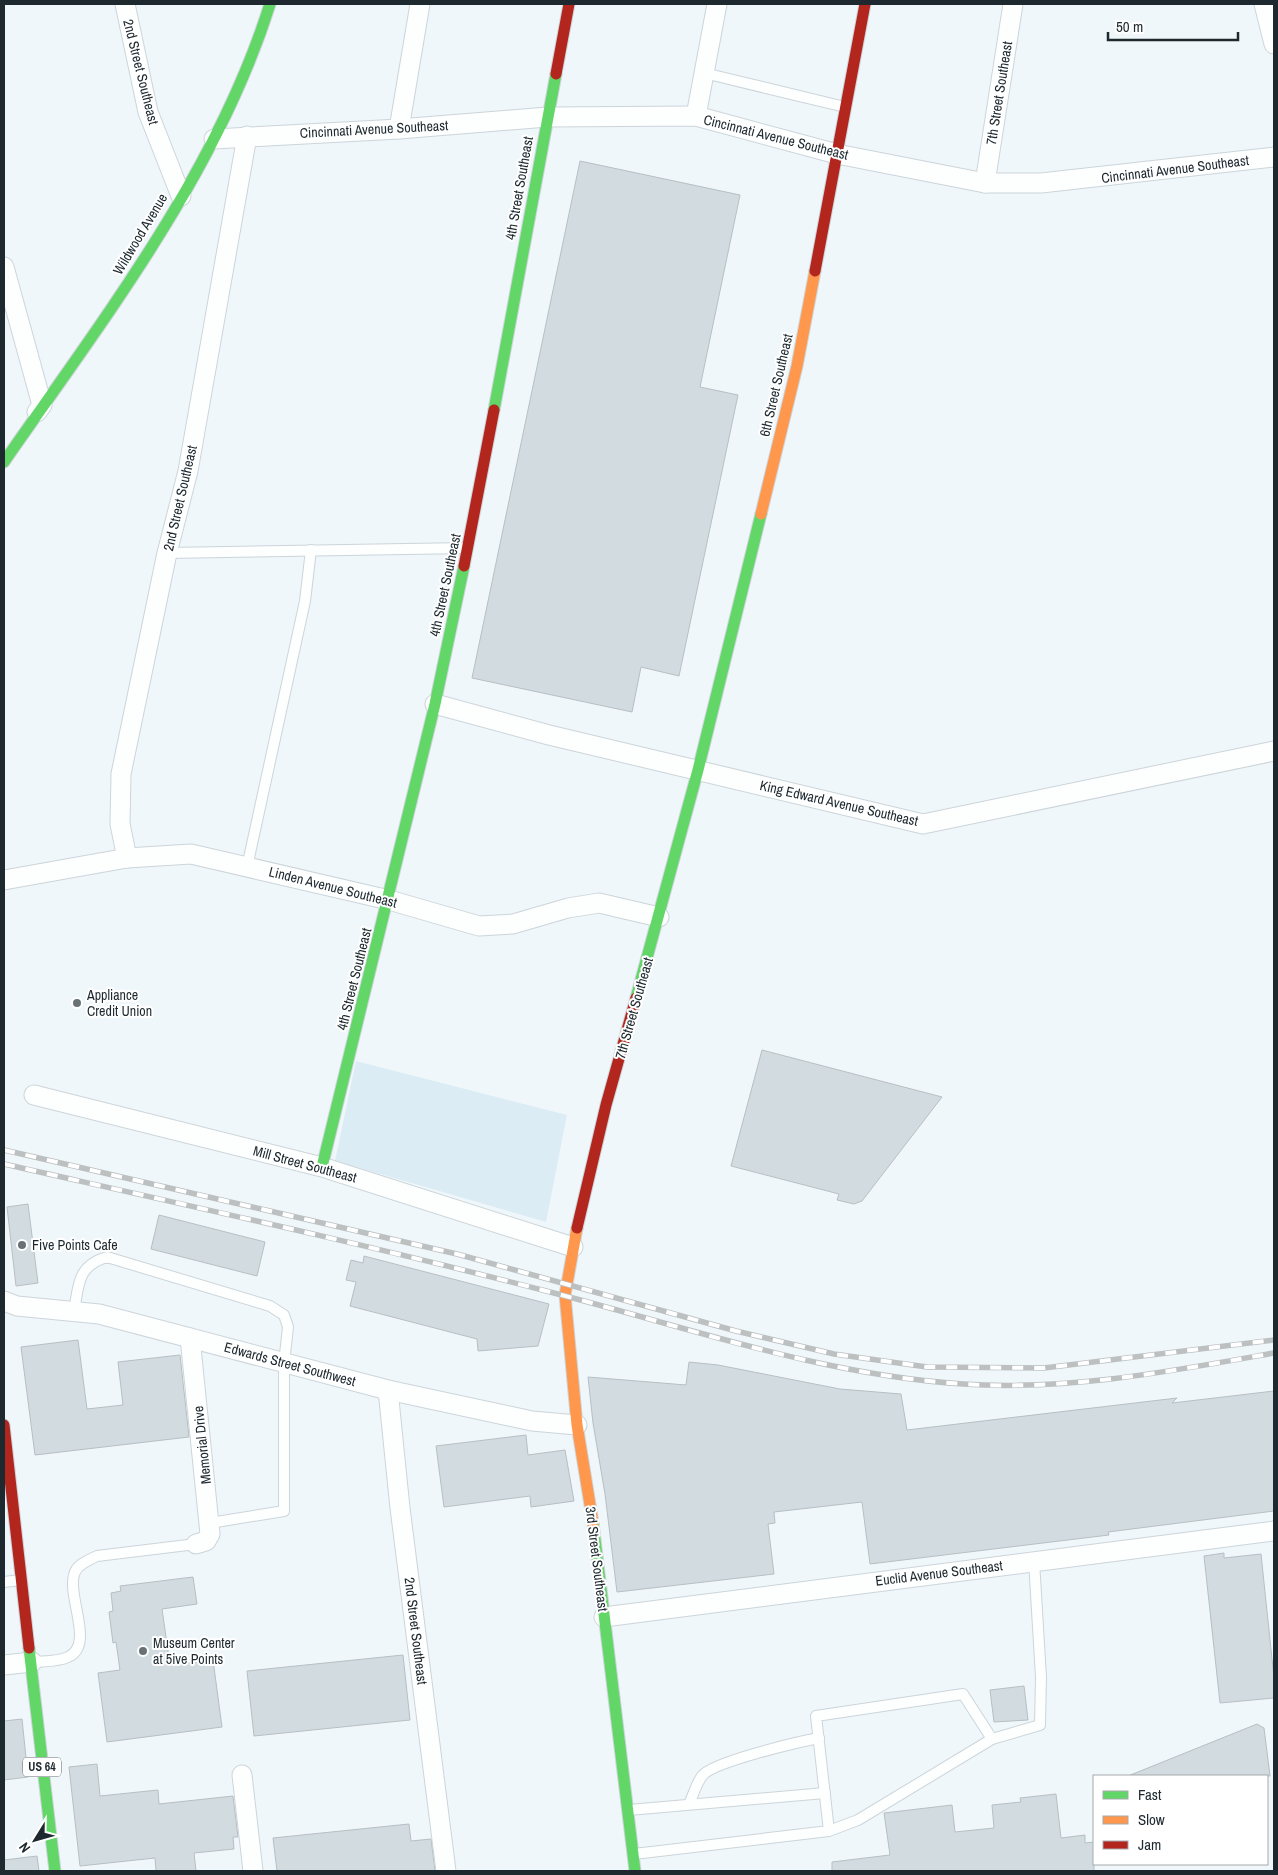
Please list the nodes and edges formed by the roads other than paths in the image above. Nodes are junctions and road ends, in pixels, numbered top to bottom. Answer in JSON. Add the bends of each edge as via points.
{"nodes":[{"id":1,"x":125,"y":4,"type":"edge"},
{"id":2,"x":270,"y":4,"type":"edge"},
{"id":3,"x":420,"y":4,"type":"edge"},
{"id":4,"x":569,"y":4,"type":"edge"},
{"id":5,"x":717,"y":4,"type":"edge"},
{"id":6,"x":865,"y":4,"type":"edge"},
{"id":7,"x":1013,"y":4,"type":"edge"},
{"id":8,"x":1264,"y":4,"type":"edge"},
{"id":9,"x":1274,"y":44,"type":"edge"},
{"id":10,"x":704,"y":73,"type":"junction"},
{"id":11,"x":846,"y":107,"type":"junction"},
{"id":12,"x":696,"y":116,"type":"junction"},
{"id":13,"x":547,"y":117,"type":"junction"},
{"id":14,"x":399,"y":130,"type":"junction"},
{"id":15,"x":247,"y":136,"type":"junction"},
{"id":16,"x":214,"y":139,"type":"junction"},
{"id":17,"x":838,"y":154,"type":"junction"},
{"id":18,"x":1274,"y":157,"type":"edge"},
{"id":19,"x":985,"y":183,"type":"junction"},
{"id":20,"x":181,"y":196,"type":"junction"},
{"id":21,"x":4,"y":267,"type":"edge"},
{"id":22,"x":28,"y":425,"type":"junction"},
{"id":23,"x":4,"y":462,"type":"edge"},
{"id":24,"x":468,"y":548,"type":"junction"},
{"id":25,"x":311,"y":550,"type":"junction"},
{"id":26,"x":167,"y":553,"type":"junction"},
{"id":27,"x":435,"y":704,"type":"junction"},
{"id":28,"x":1274,"y":752,"type":"edge"},
{"id":29,"x":698,"y":770,"type":"junction"},
{"id":30,"x":127,"y":858,"type":"junction"},
{"id":31,"x":247,"y":867,"type":"junction"},
{"id":32,"x":4,"y":880,"type":"edge"},
{"id":33,"x":389,"y":900,"type":"junction"},
{"id":34,"x":659,"y":917,"type":"junction"},
{"id":35,"x":34,"y":1095,"type":"dead end"},
{"id":36,"x":322,"y":1167,"type":"junction"},
{"id":37,"x":573,"y":1247,"type":"junction"},
{"id":38,"x":4,"y":1301,"type":"edge"},
{"id":39,"x":74,"y":1311,"type":"junction"},
{"id":40,"x":190,"y":1338,"type":"junction"},
{"id":41,"x":284,"y":1363,"type":"junction"},
{"id":42,"x":388,"y":1390,"type":"junction"},
{"id":43,"x":4,"y":1425,"type":"edge"},
{"id":44,"x":577,"y":1425,"type":"junction"},
{"id":45,"x":210,"y":1523,"type":"junction"},
{"id":46,"x":1274,"y":1531,"type":"edge"},
{"id":47,"x":18,"y":1543,"type":"junction"},
{"id":48,"x":4,"y":1544,"type":"edge"},
{"id":49,"x":196,"y":1544,"type":"joint"},
{"id":50,"x":1034,"y":1561,"type":"junction"},
{"id":51,"x":22,"y":1580,"type":"junction"},
{"id":52,"x":4,"y":1582,"type":"edge"},
{"id":53,"x":604,"y":1617,"type":"junction"},
{"id":54,"x":32,"y":1662,"type":"junction"},
{"id":55,"x":4,"y":1665,"type":"edge"},
{"id":56,"x":819,"y":1738,"type":"junction"},
{"id":57,"x":992,"y":1740,"type":"junction"},
{"id":58,"x":242,"y":1775,"type":"dead end"},
{"id":59,"x":825,"y":1793,"type":"junction"},
{"id":60,"x":689,"y":1804,"type":"junction"},
{"id":61,"x":628,"y":1810,"type":"junction"},
{"id":62,"x":829,"y":1831,"type":"junction"},
{"id":63,"x":633,"y":1854,"type":"junction"},
{"id":64,"x":55,"y":1871,"type":"edge"},
{"id":65,"x":253,"y":1871,"type":"edge"},
{"id":66,"x":446,"y":1871,"type":"edge"},
{"id":67,"x":636,"y":1871,"type":"edge"}],
"edges":[{"from":1,"to":20,"type":"street","name":"2nd Street Southeast","via":[[148,112]]},
{"from":2,"to":16,"type":"street","name":"Wildwood Avenue","via":[[258,42]]},
{"from":3,"to":14,"type":"street"},
{"from":4,"to":13,"type":"street","name":"4th Street Southeast"},
{"from":5,"to":10,"type":"street"},
{"from":6,"to":11,"type":"street","name":"6th Street Southeast"},
{"from":7,"to":19,"type":"street","name":"7th Street Southeast"},
{"from":8,"to":9,"type":"street"},
{"from":10,"to":11,"type":"lane"},
{"from":10,"to":12,"type":"street"},
{"from":11,"to":17,"type":"street","name":"6th Street Southeast"},
{"from":12,"to":13,"type":"street","name":"Cincinnati Avenue Southeast"},
{"from":12,"to":17,"type":"street","name":"Cincinnati Avenue Southeast"},
{"from":13,"to":14,"type":"street","name":"Cincinnati Avenue Southeast"},
{"from":13,"to":24,"type":"street","name":"4th Street Southeast"},
{"from":14,"to":15,"type":"street","name":"Cincinnati Avenue Southeast"},
{"from":15,"to":16,"type":"street","name":"Cincinnati Avenue Southeast"},
{"from":15,"to":26,"type":"street","name":"2nd Street Southeast","via":[[188,471]]},
{"from":16,"to":20,"type":"street","name":"Wildwood Avenue"},
{"from":17,"to":19,"type":"street","name":"Cincinnati Avenue Southeast"},
{"from":17,"to":29,"type":"street","name":"6th Street Southeast","via":[[797,366]]},
{"from":18,"to":19,"type":"street","name":"Cincinnati Avenue Southeast","via":[[1041,183]]},
{"from":20,"to":22,"type":"street","name":"Wildwood Avenue","via":[[144,259]]},
{"from":21,"to":22,"type":"street","via":[[42,405]]},
{"from":22,"to":23,"type":"street","name":"Wildwood Avenue"},
{"from":24,"to":25,"type":"lane"},
{"from":24,"to":27,"type":"street","name":"4th Street Southeast"},
{"from":25,"to":26,"type":"lane"},
{"from":25,"to":31,"type":"lane","via":[[305,601]]},
{"from":26,"to":30,"type":"street","name":"2nd Street Southeast","via":[[121,774],[120,824]]},
{"from":27,"to":29,"type":"street","name":"King Edward Avenue Southeast"},
{"from":27,"to":33,"type":"street","name":"4th Street Southeast"},
{"from":28,"to":29,"type":"street","name":"King Edward Avenue Southeast","via":[[923,824]]},
{"from":29,"to":34,"type":"street","name":"7th Street Southeast"},
{"from":30,"to":31,"type":"street","name":"Linden Avenue Southeast","via":[[191,854]]},
{"from":30,"to":32,"type":"street","name":"Linden Avenue Southeast"},
{"from":31,"to":33,"type":"street","name":"Linden Avenue Southeast"},
{"from":33,"to":34,"type":"street","name":"Linden Avenue Southeast","via":[[479,926],[513,924],[599,903]]},
{"from":33,"to":36,"type":"street","name":"4th Street Southeast"},
{"from":34,"to":37,"type":"street","name":"7th Street Southeast","via":[[606,1105]]},
{"from":35,"to":36,"type":"street","name":"Mill Street Southeast"},
{"from":36,"to":37,"type":"street","name":"Mill Street Southeast"},
{"from":37,"to":44,"type":"street","name":"3rd Street Southeast","via":[[565,1295]]},
{"from":38,"to":39,"type":"street","name":"Edwards Street Southwest","via":[[17,1306]]},
{"from":39,"to":40,"type":"street","name":"Edwards Street Southwest","via":[[99,1314]]},
{"from":39,"to":41,"type":"lane","via":[[82,1272],[98,1260],[107,1257],[118,1259],[277,1310],[284,1315],[288,1328]]},
{"from":40,"to":41,"type":"street","name":"Edwards Street Southwest"},
{"from":40,"to":45,"type":"street","name":"Memorial Drive"},
{"from":41,"to":42,"type":"street","name":"Edwards Street Southwest"},
{"from":41,"to":45,"type":"lane","via":[[284,1511]]},
{"from":42,"to":44,"type":"street","name":"Edwards Street Southwest","via":[[532,1422]]},
{"from":42,"to":66,"type":"street","name":"2nd Street Southeast"},
{"from":43,"to":47,"type":"street","number":"US 64"},
{"from":44,"to":53,"type":"street","name":"3rd Street Southeast"},
{"from":45,"to":49,"type":"street","via":[[206,1541]]},
{"from":46,"to":50,"type":"street","name":"Euclid Avenue Southeast"},
{"from":47,"to":48,"type":"lane"},
{"from":47,"to":51,"type":"street","number":"US 64"},
{"from":49,"to":54,"type":"lane","via":[[97,1556],[85,1562],[75,1572],[73,1588],[81,1642],[69,1657]]},
{"from":50,"to":53,"type":"street","name":"Euclid Avenue Southeast"},
{"from":50,"to":57,"type":"lane","via":[[1041,1677],[1040,1725]]},
{"from":51,"to":52,"type":"lane"},
{"from":51,"to":54,"type":"street","number":"US 64"},
{"from":53,"to":61,"type":"street","name":"3rd Street Southeast"},
{"from":54,"to":55,"type":"street"},
{"from":54,"to":64,"type":"street","number":"US 64"},
{"from":56,"to":57,"type":"lane","via":[[816,1716],[963,1694]]},
{"from":56,"to":59,"type":"lane"},
{"from":56,"to":60,"type":"lane","via":[[778,1746],[702,1775]]},
{"from":57,"to":62,"type":"lane","via":[[858,1820]]},
{"from":58,"to":65,"type":"street"},
{"from":59,"to":60,"type":"lane"},
{"from":59,"to":62,"type":"lane"},
{"from":60,"to":61,"type":"lane"},
{"from":61,"to":63,"type":"street","name":"3rd Street Southeast"},
{"from":62,"to":63,"type":"lane"},
{"from":63,"to":67,"type":"street","name":"3rd Street Southeast"}]}
